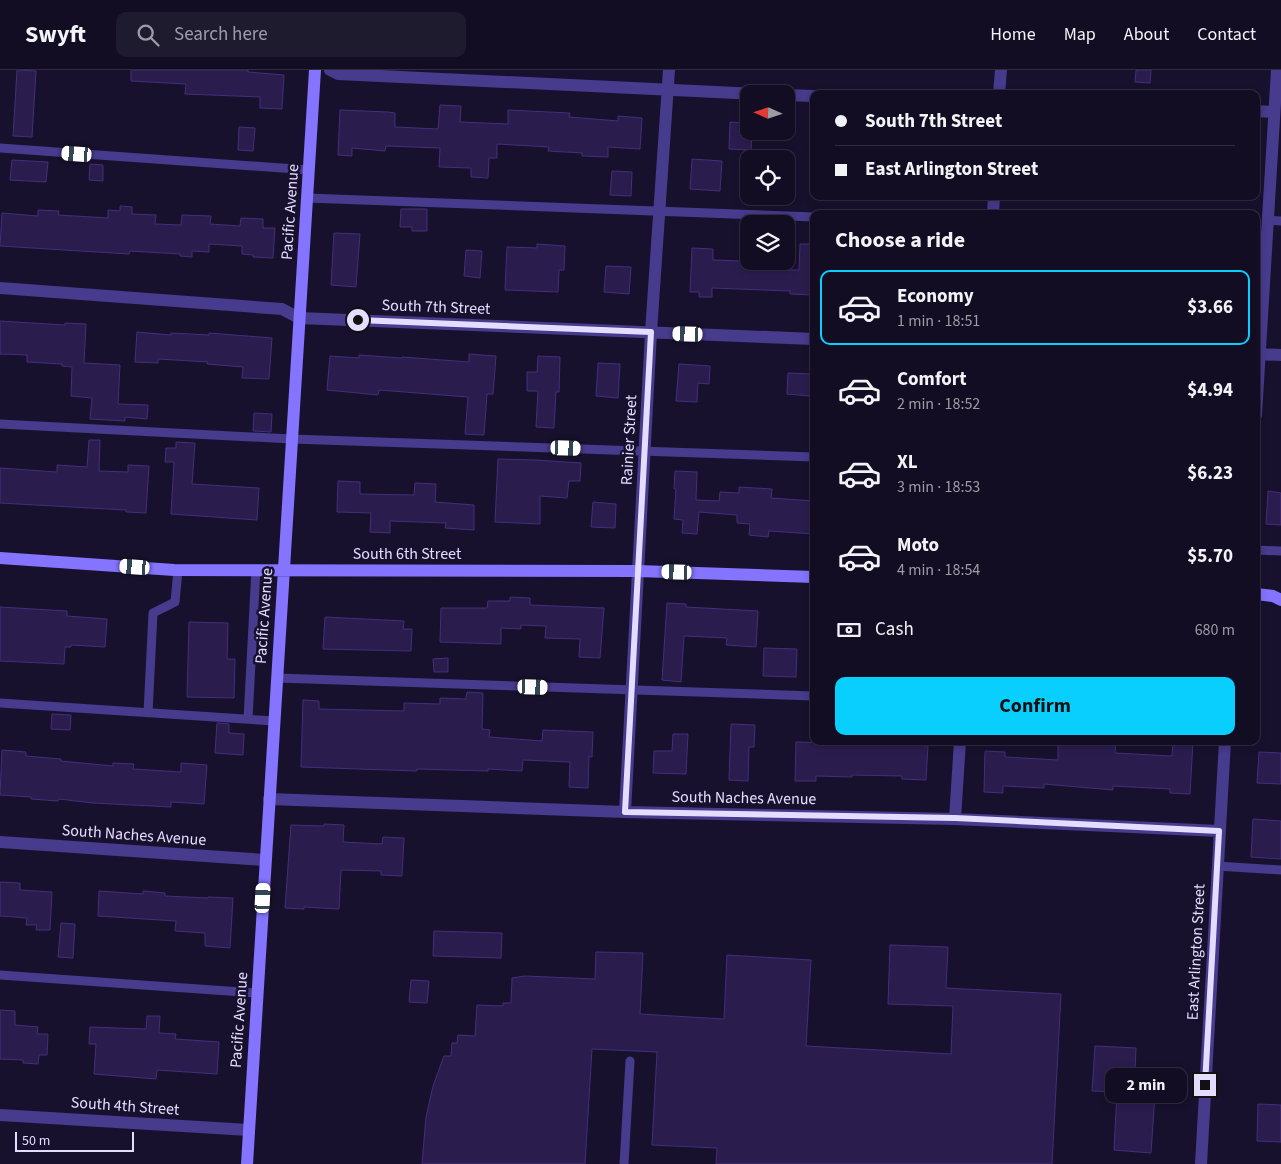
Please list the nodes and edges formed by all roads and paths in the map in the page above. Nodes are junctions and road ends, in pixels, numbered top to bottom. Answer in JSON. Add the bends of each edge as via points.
{"nodes":[{"id":1,"x":315,"y":70,"type":"edge"},
{"id":2,"x":330,"y":70,"type":"edge"},
{"id":3,"x":669,"y":70,"type":"edge"},
{"id":4,"x":1001,"y":70,"type":"edge"},
{"id":5,"x":1277,"y":70,"type":"edge"},
{"id":6,"x":668,"y":90,"type":"junction"},
{"id":7,"x":999,"y":90,"type":"edge"},
{"id":8,"x":740,"y":93,"type":"edge"},
{"id":9,"x":795,"y":95,"type":"edge"},
{"id":10,"x":810,"y":96,"type":"edge"},
{"id":11,"x":1260,"y":111,"type":"edge"},
{"id":12,"x":1274,"y":112,"type":"junction"},
{"id":13,"x":0,"y":148,"type":"edge"},
{"id":14,"x":308,"y":170,"type":"junction"},
{"id":15,"x":307,"y":198,"type":"junction"},
{"id":16,"x":659,"y":211,"type":"junction"},
{"id":17,"x":810,"y":217,"type":"edge"},
{"id":18,"x":1275,"y":221,"type":"edge"},
{"id":19,"x":1262,"y":235,"type":"edge"},
{"id":20,"x":0,"y":288,"type":"edge"},
{"id":21,"x":1260,"y":294,"type":"edge"},
{"id":22,"x":299,"y":318,"type":"junction"},
{"id":23,"x":651,"y":332,"type":"junction"},
{"id":24,"x":810,"y":339,"type":"edge"},
{"id":25,"x":1260,"y":354,"type":"edge"},
{"id":26,"x":1281,"y":355,"type":"edge"},
{"id":27,"x":0,"y":424,"type":"edge"},
{"id":28,"x":292,"y":440,"type":"junction"},
{"id":29,"x":645,"y":451,"type":"junction"},
{"id":30,"x":810,"y":457,"type":"edge"},
{"id":31,"x":1260,"y":550,"type":"edge"},
{"id":32,"x":1281,"y":551,"type":"edge"},
{"id":33,"x":0,"y":558,"type":"edge"},
{"id":34,"x":256,"y":569,"type":"junction"},
{"id":35,"x":284,"y":569,"type":"junction"},
{"id":36,"x":178,"y":570,"type":"junction"},
{"id":37,"x":638,"y":571,"type":"junction"},
{"id":38,"x":810,"y":577,"type":"edge"},
{"id":39,"x":1260,"y":594,"type":"edge"},
{"id":40,"x":1281,"y":600,"type":"edge"},
{"id":41,"x":277,"y":678,"type":"junction"},
{"id":42,"x":631,"y":691,"type":"junction"},
{"id":43,"x":810,"y":696,"type":"edge"},
{"id":44,"x":0,"y":703,"type":"edge"},
{"id":45,"x":148,"y":713,"type":"junction"},
{"id":46,"x":248,"y":719,"type":"junction"},
{"id":47,"x":274,"y":721,"type":"junction"},
{"id":48,"x":960,"y":745,"type":"edge"},
{"id":49,"x":1224,"y":745,"type":"edge"},
{"id":50,"x":269,"y":799,"type":"junction"},
{"id":51,"x":625,"y":812,"type":"junction"},
{"id":52,"x":955,"y":818,"type":"junction"},
{"id":53,"x":1219,"y":831,"type":"junction"},
{"id":54,"x":0,"y":842,"type":"edge"},
{"id":55,"x":266,"y":860,"type":"junction"},
{"id":56,"x":1217,"y":866,"type":"junction"},
{"id":57,"x":1281,"y":870,"type":"edge"},
{"id":58,"x":0,"y":975,"type":"edge"},
{"id":59,"x":257,"y":993,"type":"junction"},
{"id":60,"x":630,"y":1062,"type":"dead end"},
{"id":61,"x":0,"y":1115,"type":"edge"},
{"id":62,"x":249,"y":1130,"type":"junction"},
{"id":63,"x":246,"y":1164,"type":"edge"},
{"id":64,"x":624,"y":1164,"type":"edge"},
{"id":65,"x":1201,"y":1164,"type":"edge"}],
"edges":[{"from":1,"to":14,"type":"street","name":"Pacific Avenue"},
{"from":2,"to":6,"type":"street","via":[[338,74]]},
{"from":3,"to":6,"type":"street","name":"Rainier Street"},
{"from":4,"to":7,"type":"street"},
{"from":5,"to":12,"type":"street"},
{"from":6,"to":8,"type":"street"},
{"from":6,"to":16,"type":"street","name":"Rainier Street"},
{"from":9,"to":10,"type":"street"},
{"from":11,"to":12,"type":"street"},
{"from":12,"to":18,"type":"street"},
{"from":13,"to":14,"type":"lane"},
{"from":14,"to":15,"type":"street","name":"Pacific Avenue"},
{"from":15,"to":16,"type":"lane"},
{"from":15,"to":22,"type":"street","name":"Pacific Avenue"},
{"from":16,"to":17,"type":"lane"},
{"from":16,"to":23,"type":"street","name":"Rainier Street"},
{"from":18,"to":19,"type":"street"},
{"from":19,"to":21,"type":"street"},
{"from":20,"to":22,"type":"street","name":"South 7th Street","via":[[282,309]]},
{"from":22,"to":23,"type":"street","name":"South 7th Street"},
{"from":22,"to":28,"type":"street","name":"Pacific Avenue"},
{"from":23,"to":24,"type":"street","name":"South 7th Street"},
{"from":23,"to":29,"type":"street","name":"Rainier Street"},
{"from":25,"to":26,"type":"street"},
{"from":27,"to":28,"type":"lane"},
{"from":28,"to":29,"type":"lane"},
{"from":28,"to":35,"type":"street","name":"Pacific Avenue"},
{"from":29,"to":30,"type":"lane"},
{"from":29,"to":37,"type":"street","name":"Rainier Street"},
{"from":31,"to":32,"type":"lane"},
{"from":33,"to":36,"type":"street","name":"South 6th Street"},
{"from":34,"to":35,"type":"street","name":"South 6th Street"},
{"from":34,"to":36,"type":"street","name":"South 6th Street"},
{"from":34,"to":46,"type":"lane"},
{"from":35,"to":37,"type":"street","name":"South 6th Street"},
{"from":35,"to":41,"type":"street","name":"Pacific Avenue"},
{"from":36,"to":45,"type":"lane","via":[[175,602],[153,614]]},
{"from":37,"to":38,"type":"street","name":"South 6th Street"},
{"from":37,"to":42,"type":"street","name":"Rainier Street"},
{"from":39,"to":40,"type":"street"},
{"from":41,"to":42,"type":"lane"},
{"from":41,"to":47,"type":"street","name":"Pacific Avenue"},
{"from":42,"to":43,"type":"lane"},
{"from":42,"to":51,"type":"street","name":"Rainier Street"},
{"from":44,"to":45,"type":"lane"},
{"from":45,"to":46,"type":"lane"},
{"from":46,"to":47,"type":"lane"},
{"from":47,"to":50,"type":"street","name":"Pacific Avenue"},
{"from":48,"to":52,"type":"street"},
{"from":49,"to":53,"type":"street","name":"East Arlington Street"},
{"from":50,"to":51,"type":"street","name":"South Naches Avenue"},
{"from":50,"to":55,"type":"street","name":"Pacific Avenue"},
{"from":51,"to":52,"type":"street","name":"South Naches Avenue"},
{"from":52,"to":53,"type":"street","name":"South Naches Avenue"},
{"from":53,"to":56,"type":"street","name":"East Arlington Street"},
{"from":54,"to":55,"type":"street","name":"South Naches Avenue"},
{"from":55,"to":59,"type":"street","name":"Pacific Avenue"},
{"from":56,"to":57,"type":"lane"},
{"from":56,"to":65,"type":"street","name":"East Arlington Street"},
{"from":58,"to":59,"type":"lane"},
{"from":59,"to":62,"type":"street","name":"Pacific Avenue"},
{"from":60,"to":64,"type":"lane"},
{"from":61,"to":62,"type":"street","name":"South 4th Street"},
{"from":62,"to":63,"type":"street","name":"Pacific Avenue"}]}
